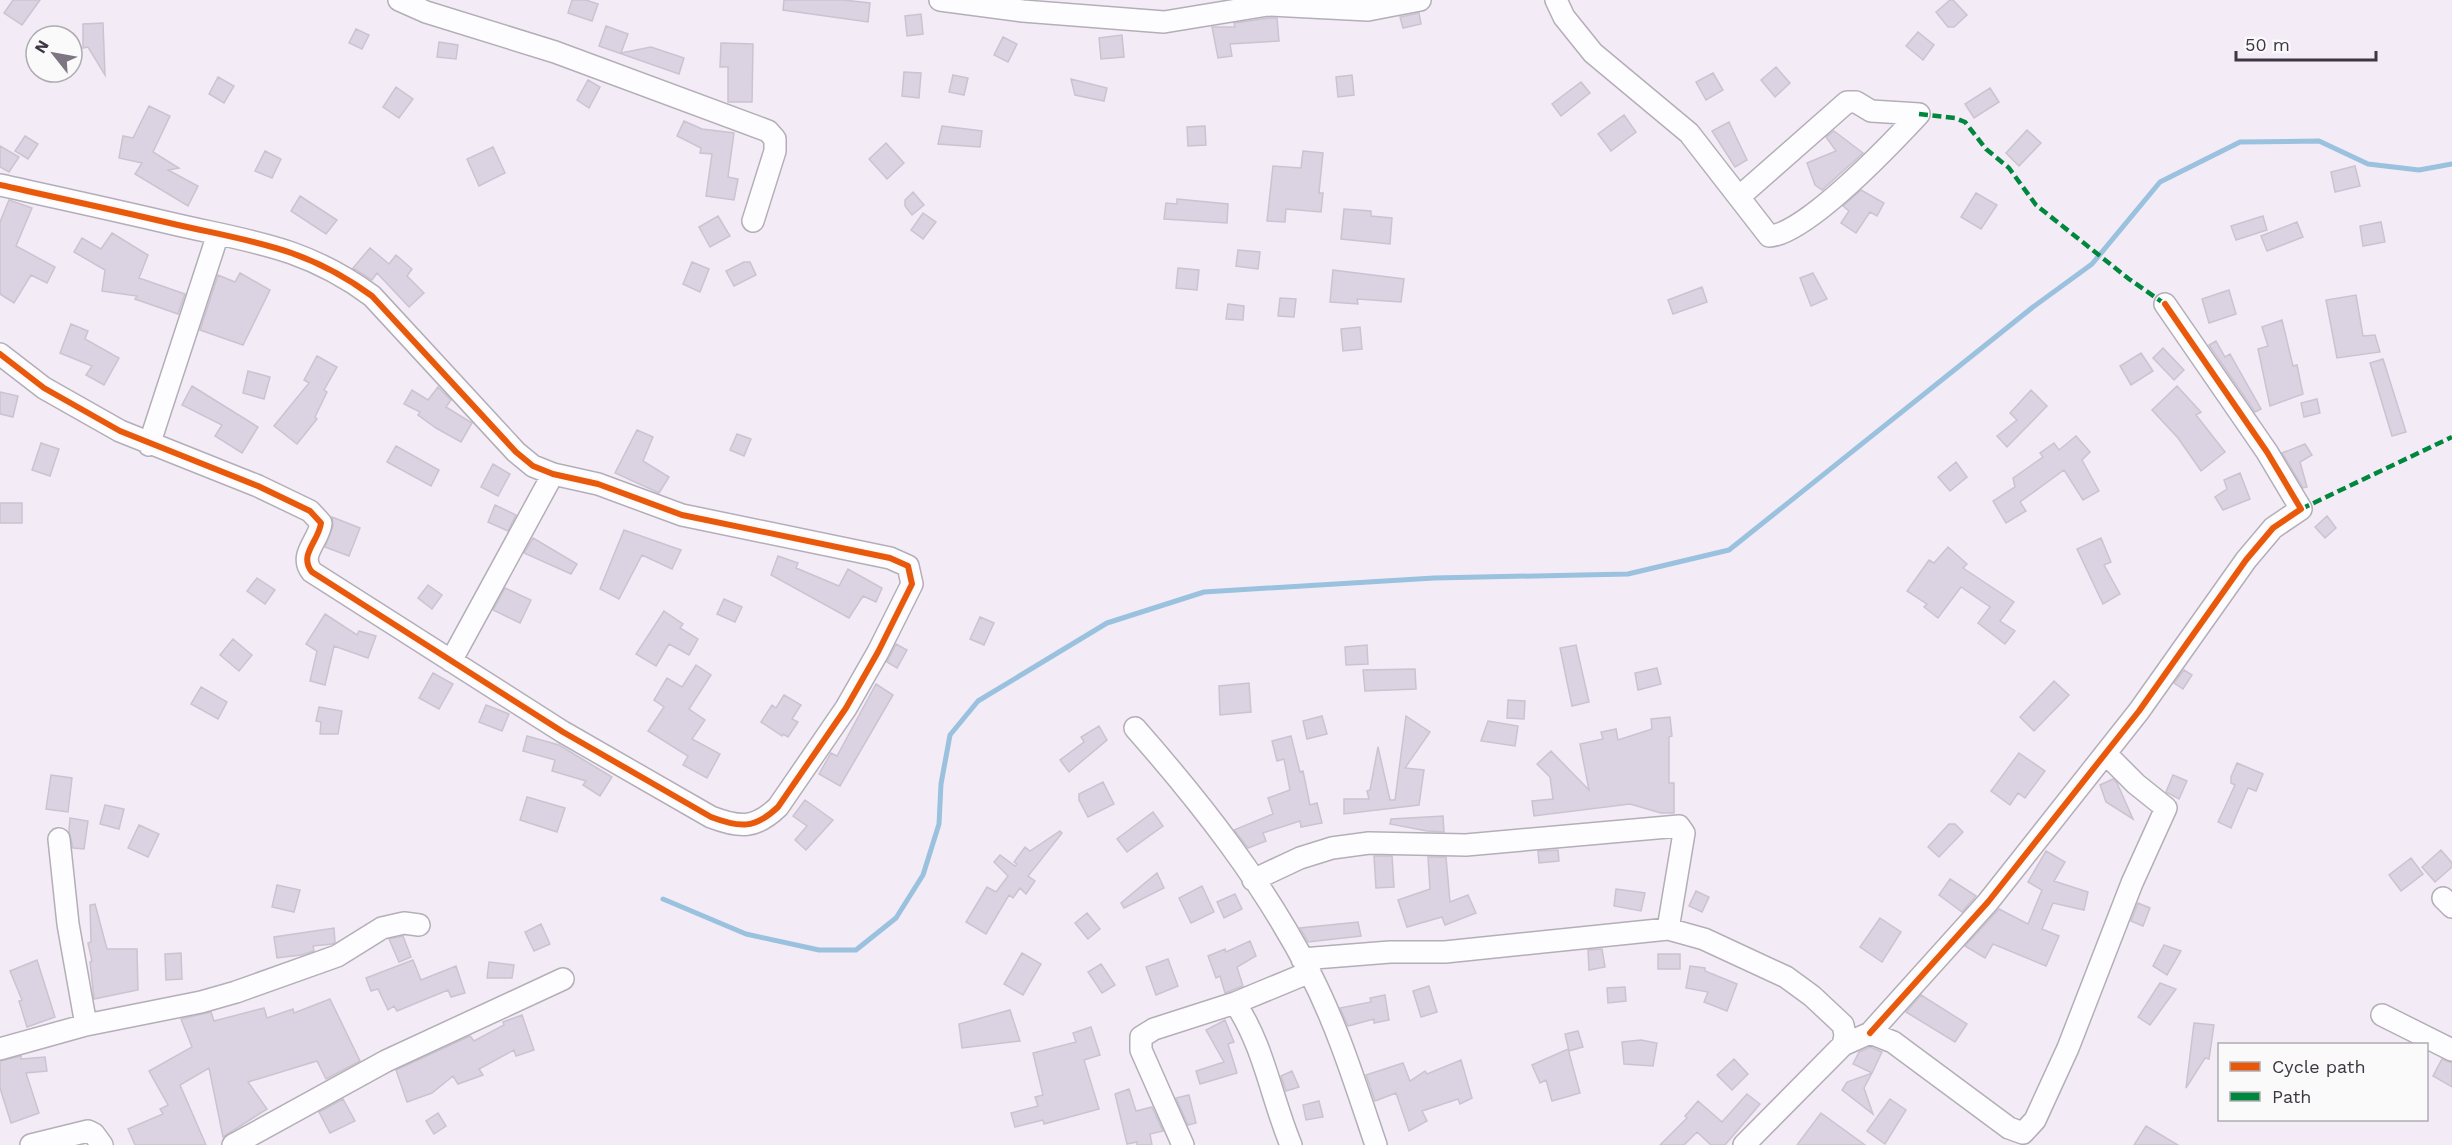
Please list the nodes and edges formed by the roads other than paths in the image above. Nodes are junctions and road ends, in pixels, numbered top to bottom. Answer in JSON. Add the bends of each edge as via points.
{"nodes":[{"id":1,"x":399,"y":0,"type":"edge"},
{"id":2,"x":940,"y":0,"type":"edge"},
{"id":3,"x":1420,"y":0,"type":"edge"},
{"id":4,"x":1556,"y":0,"type":"edge"},
{"id":5,"x":0,"y":185,"type":"edge"},
{"id":6,"x":1739,"y":197,"type":"junction"},
{"id":7,"x":753,"y":221,"type":"dead end"},
{"id":8,"x":218,"y":234,"type":"junction"},
{"id":9,"x":2165,"y":304,"type":"dead end"},
{"id":10,"x":0,"y":354,"type":"edge"},
{"id":11,"x":150,"y":445,"type":"junction"},
{"id":12,"x":553,"y":474,"type":"junction"},
{"id":13,"x":451,"y":661,"type":"junction"},
{"id":14,"x":1135,"y":728,"type":"dead end"},
{"id":15,"x":2106,"y":754,"type":"junction"},
{"id":16,"x":59,"y":839,"type":"dead end"},
{"id":17,"x":1253,"y":879,"type":"junction"},
{"id":18,"x":419,"y":925,"type":"dead end"},
{"id":19,"x":1668,"y":929,"type":"junction"},
{"id":20,"x":1306,"y":965,"type":"junction"},
{"id":21,"x":563,"y":980,"type":"dead end"},
{"id":22,"x":1235,"y":1003,"type":"junction"},
{"id":23,"x":2382,"y":1015,"type":"dead end"},
{"id":24,"x":86,"y":1025,"type":"junction"},
{"id":25,"x":1870,"y":1033,"type":"junction"},
{"id":26,"x":1843,"y":1045,"type":"junction"},
{"id":27,"x":0,"y":1049,"type":"edge"},
{"id":28,"x":2452,"y":1050,"type":"edge"},
{"id":29,"x":32,"y":1145,"type":"edge"},
{"id":30,"x":102,"y":1145,"type":"edge"},
{"id":31,"x":233,"y":1145,"type":"edge"},
{"id":32,"x":1183,"y":1145,"type":"edge"},
{"id":33,"x":1291,"y":1145,"type":"edge"},
{"id":34,"x":1376,"y":1145,"type":"edge"},
{"id":35,"x":1744,"y":1145,"type":"edge"}],
"edges":[{"from":1,"to":7,"type":"street","via":[[436,16],[555,52],[768,131],[775,138],[775,151]]},
{"from":2,"to":3,"type":"street","via":[[1164,22],[1268,5],[1368,10]]},
{"from":4,"to":6,"type":"street","via":[[1564,17],[1593,53],[1689,134]]},
{"from":5,"to":8,"type":"street"},
{"from":6,"to":6,"type":"street","via":[[1847,102],[1856,102],[1871,111],[1919,114],[1832,199],[1783,233],[1769,236]]},
{"from":8,"to":11,"type":"street"},
{"from":8,"to":12,"type":"street","via":[[286,249],[346,276],[372,296],[516,452],[533,466]]},
{"from":9,"to":15,"type":"street","via":[[2267,452],[2301,509],[2273,528],[2246,560]]},
{"from":10,"to":11,"type":"street","via":[[44,388]]},
{"from":11,"to":13,"type":"street","via":[[258,486],[310,511],[321,523],[306,556],[312,572]]},
{"from":12,"to":13,"type":"street"},
{"from":12,"to":13,"type":"street","via":[[598,484],[682,515],[890,558],[908,566],[912,584],[846,708],[778,807],[764,820],[746,825],[728,824],[711,817],[563,732]]},
{"from":14,"to":17,"type":"street","via":[[1193,794]]},
{"from":15,"to":25,"type":"street","via":[[1988,902]]},
{"from":15,"to":25,"type":"street","via":[[2166,808],[2132,883],[2068,1048],[2027,1130],[2018,1133],[2009,1128],[1893,1042]]},
{"from":16,"to":24,"type":"street","via":[[68,924]]},
{"from":17,"to":19,"type":"street","via":[[1332,848],[1369,843],[1466,845],[1679,826],[1684,833]]},
{"from":17,"to":20,"type":"street"},
{"from":18,"to":24,"type":"street","via":[[404,922],[382,928],[337,956],[236,992]]},
{"from":19,"to":20,"type":"street","via":[[1445,952],[1390,952]]},
{"from":19,"to":26,"type":"street","via":[[1687,932],[1797,983],[1844,1025]]},
{"from":20,"to":22,"type":"street"},
{"from":20,"to":34,"type":"street","via":[[1342,1046]]},
{"from":21,"to":31,"type":"street","via":[[396,1056]]},
{"from":22,"to":32,"type":"street","via":[[1154,1029],[1141,1037],[1141,1050]]},
{"from":22,"to":33,"type":"street","via":[[1261,1049]]},
{"from":23,"to":28,"type":"street"},
{"from":24,"to":27,"type":"street"},
{"from":25,"to":26,"type":"street"},
{"from":26,"to":35,"type":"street"},
{"from":29,"to":30,"type":"street","via":[[88,1131]]}]}
